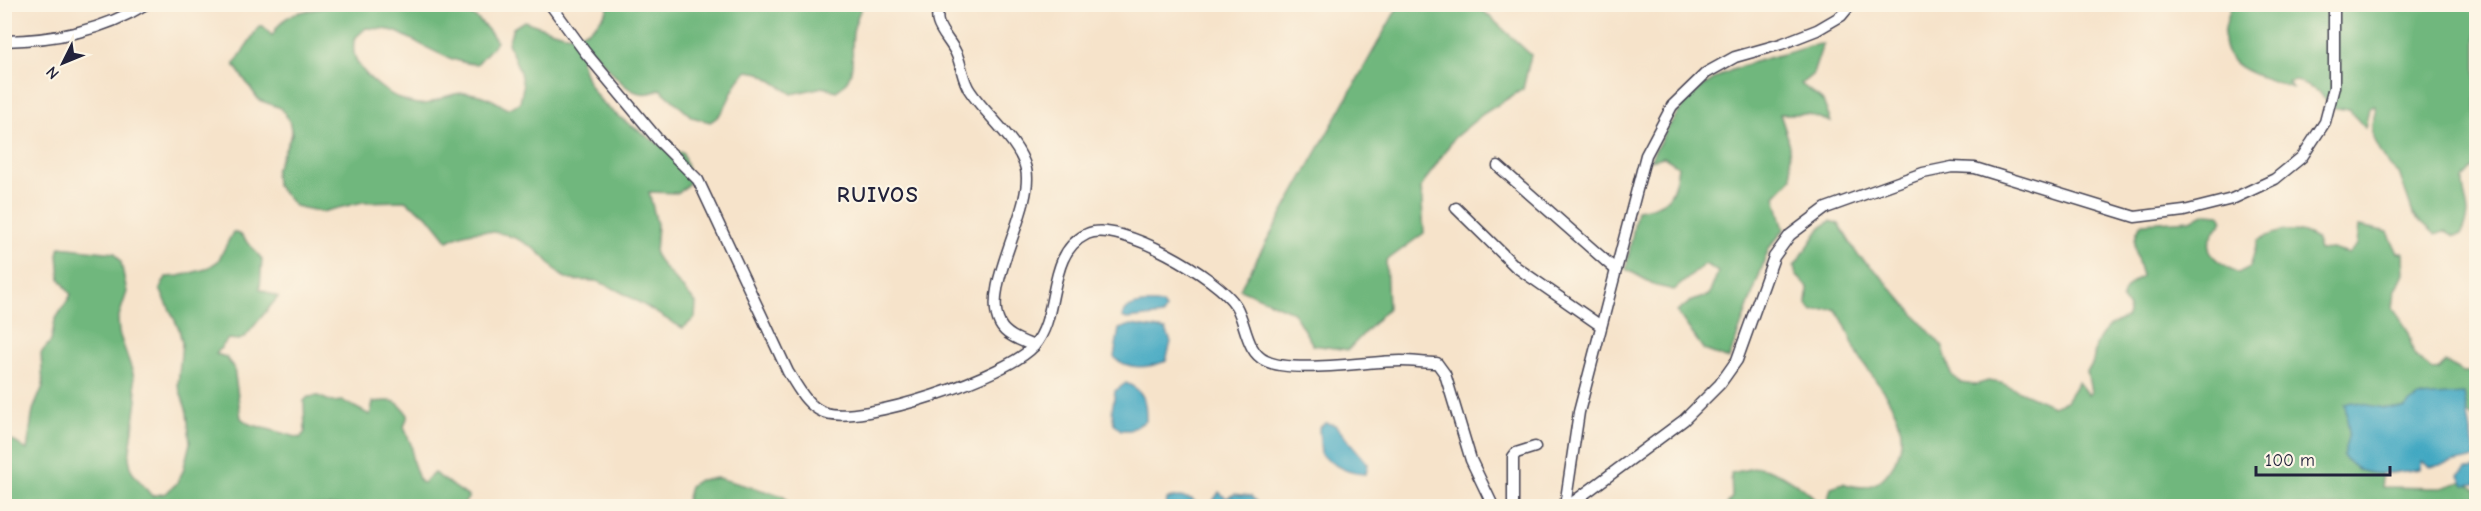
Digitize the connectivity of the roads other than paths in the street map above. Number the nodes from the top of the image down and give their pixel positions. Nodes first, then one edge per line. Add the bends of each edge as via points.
1 (146, 4) edge
2 (550, 4) edge
3 (942, 4) edge
4 (1851, 4) edge
5 (2334, 4) edge
6 (4, 41) edge
7 (1498, 166) dead end
8 (1456, 208) dead end
9 (1616, 270) junction
10 (1601, 326) junction
11 (1034, 346) junction
12 (1535, 447) dead end
13 (1493, 507) edge
14 (1513, 507) edge
15 (1566, 507) edge

1 - 6 street via 107,26 43,40
2 - 11 street via 585,52 698,180 788,372 806,401 824,413 860,415 931,398 1020,357
3 - 11 street via 938,20 942,36 956,52 965,82 1018,151 1026,169 1025,190 997,291 996,311 1000,325 1012,336
4 - 9 street via 1817,30 1735,57 1706,73 1672,106 1646,155
5 - 15 street via 2334,87 2325,122 2302,157 2275,179 2232,198 2184,211 2135,217 1975,168 1952,166 1826,208 1790,235 1774,257 1737,360 1720,384 1684,420
7 - 9 street
8 - 10 street via 1516,267
9 - 10 street
10 - 15 street via 1579,412
11 - 13 street via 1048,319 1060,267 1072,246 1087,234 1107,231 1138,239 1222,291 1236,306 1254,350 1265,361 1284,366 1437,363 1445,374 1471,460
12 - 14 street via 1513,457

